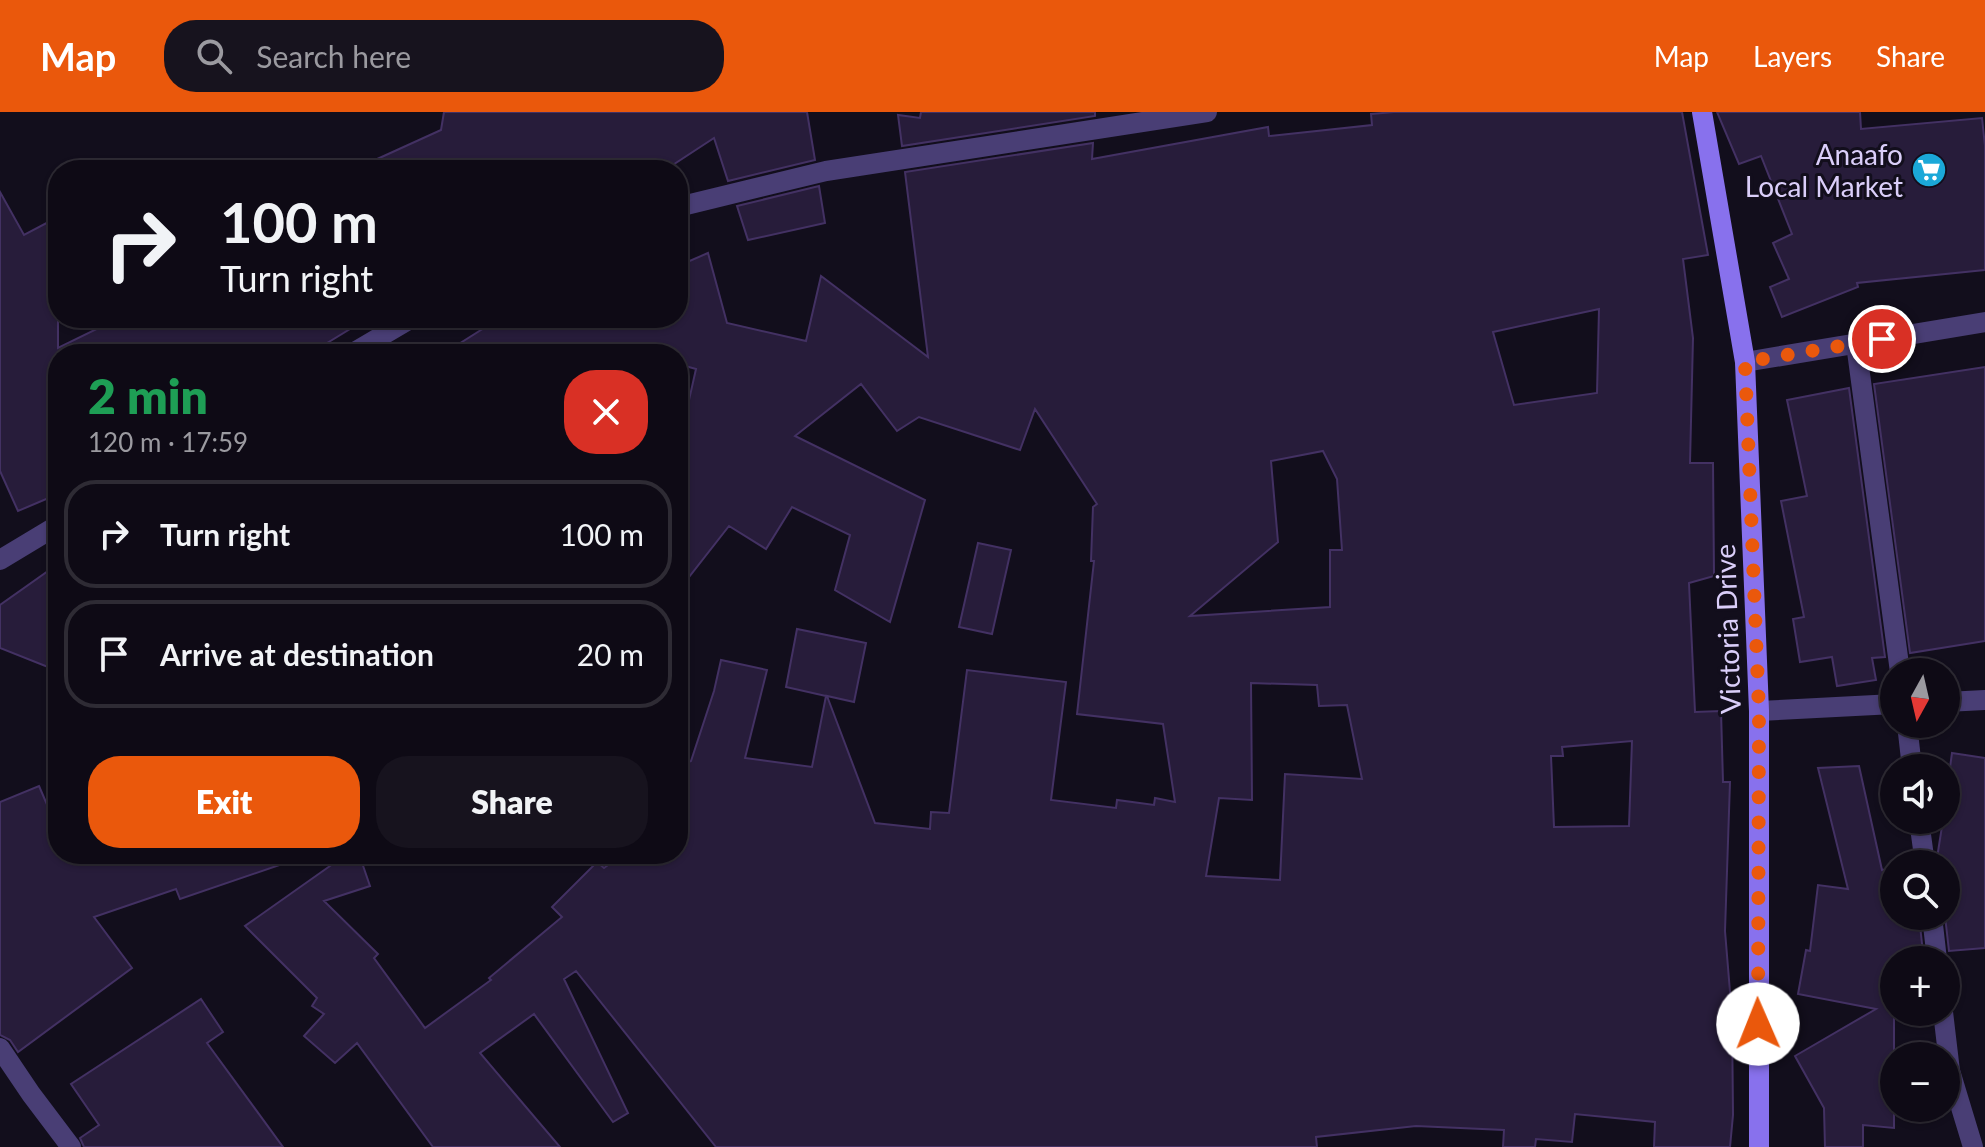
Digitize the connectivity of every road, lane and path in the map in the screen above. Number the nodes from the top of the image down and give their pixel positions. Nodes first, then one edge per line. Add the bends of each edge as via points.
1 (1207, 112) edge
2 (1702, 112) edge
3 (688, 205) edge
4 (1985, 322) edge
5 (395, 328) edge
6 (368, 344) edge
7 (1856, 344) junction
8 (1745, 362) junction
9 (48, 531) edge
10 (0, 560) edge
11 (1898, 658) edge
12 (1985, 700) edge
13 (1960, 701) edge
14 (1880, 705) edge
15 (1759, 711) junction
16 (1945, 1026) edge
17 (0, 1048) edge
18 (71, 1147) edge
19 (1759, 1147) edge
20 (1973, 1147) edge

1 - 3 street via 826,171
2 - 8 street, Victoria Drive
4 - 7 street
5 - 6 street
7 - 8 street
7 - 11 street
8 - 15 street, Victoria Drive
9 - 10 street
12 - 13 street
14 - 15 street
15 - 19 street, Victoria Drive
16 - 20 street via 1950,1071
17 - 18 street

